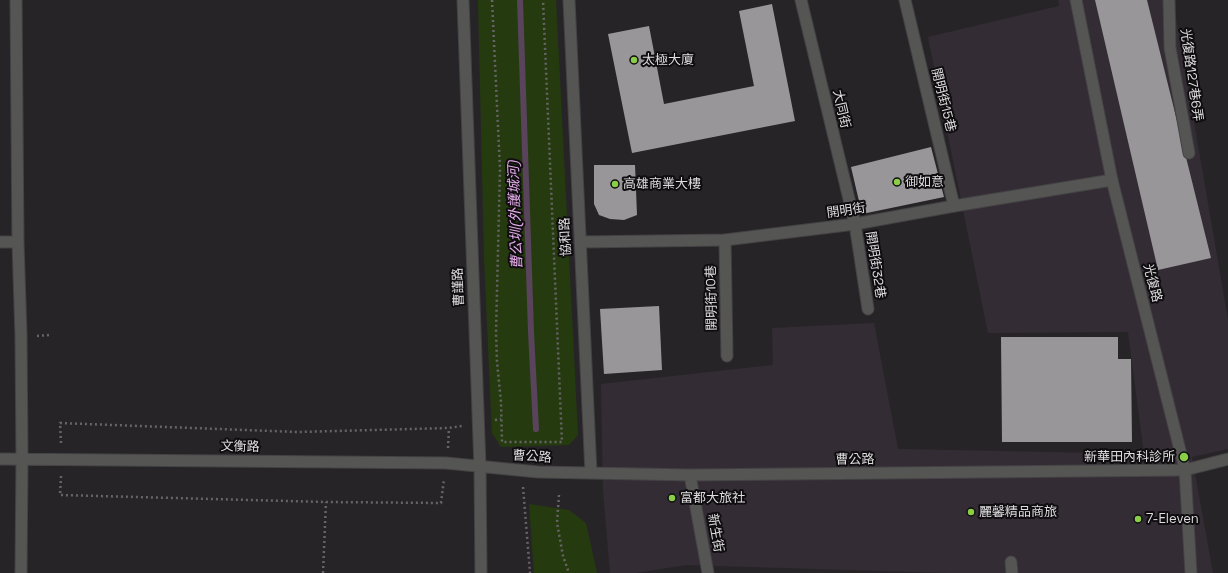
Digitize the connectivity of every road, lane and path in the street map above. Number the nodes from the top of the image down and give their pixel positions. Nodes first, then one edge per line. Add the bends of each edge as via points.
1 (16, 0) edge
2 (462, 0) edge
3 (492, 0) edge
4 (543, 0) edge
5 (569, 0) edge
6 (801, 0) edge
7 (905, 0) edge
8 (1076, 0) edge
9 (1169, 0) edge
10 (1189, 153) dead end
11 (1112, 180) junction
12 (954, 206) junction
13 (855, 224) junction
14 (726, 240) junction
15 (0, 242) edge
16 (18, 242) junction
17 (580, 242) junction
18 (868, 309) dead end
19 (727, 356) dead end
20 (60, 423) dead end
21 (449, 428) dead end
22 (0, 459) edge
23 (22, 459) junction
24 (1228, 459) edge
25 (480, 467) junction
26 (522, 470) junction
27 (1185, 470) junction
28 (591, 473) junction
29 (690, 475) junction
30 (60, 495) dead end
31 (559, 496) dead end
32 (326, 502) junction
33 (441, 504) dead end
34 (1011, 562) dead end
35 (21, 573) edge
36 (322, 573) edge
37 (481, 573) edge
38 (530, 573) edge
39 (569, 573) edge
40 (708, 573) edge
41 (1012, 573) edge
42 (1191, 573) edge

1 - 16 street
2 - 25 street, 曹謹路
3 - 4 path via 500,169 496,332 502,442 562,442
5 - 17 street, 協和路
6 - 13 street, 大同街
7 - 12 street, 開明街15巷
8 - 11 street, 光復路
9 - 10 street, 光復路127巷6弄 via 1170,48
11 - 12 street, 開明街
11 - 27 street, 光復路
12 - 13 street, 開明街
13 - 14 street, 開明街
13 - 18 street, 開明街32巷
14 - 17 street, 開明街
14 - 19 street, 開明街10巷
15 - 16 street
16 - 23 street
17 - 28 street, 協和路
20 - 21 path via 298,432
22 - 23 street, 文衡路
23 - 25 street, 文衡路 via 446,463
23 - 35 street
24 - 27 street, 曹公路
25 - 26 street, 曹公路
25 - 37 street, 曹謹路
26 - 28 street, 曹公路
26 - 38 path
27 - 29 street, 曹公路
27 - 42 street, 光復路
28 - 29 street, 曹公路
29 - 40 street, 新生街
30 - 32 path
31 - 39 path via 557,523
32 - 33 path
32 - 36 path
34 - 41 street

